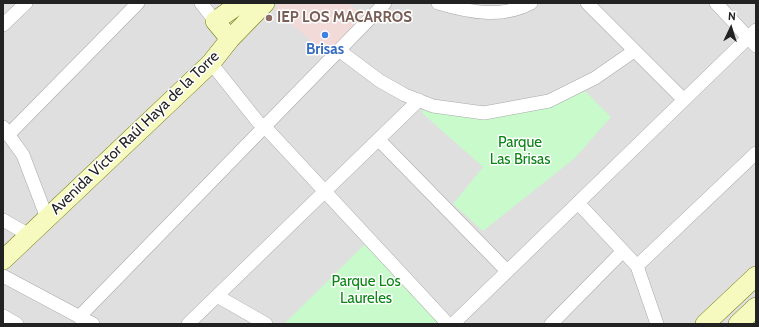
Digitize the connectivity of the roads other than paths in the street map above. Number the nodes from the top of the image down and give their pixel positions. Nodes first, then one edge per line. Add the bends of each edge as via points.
1 (26, 3) edge
2 (138, 3) edge
3 (201, 3) edge
4 (241, 3) edge
5 (265, 3) edge
6 (385, 3) edge
7 (438, 3) edge
8 (531, 3) edge
9 (587, 3) edge
10 (716, 3) edge
11 (215, 21) junction
12 (4, 22) edge
13 (753, 38) edge
14 (230, 39) junction
15 (340, 51) junction
16 (634, 51) junction
17 (211, 63) junction
18 (419, 100) junction
19 (684, 100) junction
20 (265, 127) junction
21 (6, 131) edge
22 (379, 140) junction
23 (756, 153) edge
24 (325, 192) junction
25 (579, 204) junction
26 (47, 218) junction
27 (3, 220) edge
28 (29, 235) junction
29 (623, 252) junction
30 (3, 260) edge
31 (637, 266) junction
32 (507, 271) junction
33 (3, 276) edge
34 (756, 276) edge
35 (217, 296) junction
36 (756, 307) edge
37 (3, 316) edge
38 (79, 317) junction
39 (708, 323) edge
40 (17, 324) edge
41 (93, 324) edge
42 (188, 324) edge
43 (266, 324) edge
44 (448, 324) edge
45 (453, 324) edge
46 (551, 324) edge
47 (656, 324) edge
48 (738, 324) edge

1 - 12 street
2 - 21 street
3 - 11 street
4 - 11 street
5 - 14 street, Avenida Víctor Raúl Haya de la Torre
6 - 15 street
7 - 8 street via 481,13 504,12
9 - 16 street
10 - 13 street
11 - 14 street
13 - 19 street
14 - 17 street, Avenida Víctor Raúl Haya de la Torre
15 - 18 street via 380,81
15 - 20 street
16 - 18 street via 595,78 548,101 484,113 434,106
16 - 19 street
17 - 20 street via 258,122
17 - 26 street, Avenida Víctor Raúl Haya de la Torre
18 - 22 street
19 - 25 street
20 - 24 street
20 - 38 street
21 - 26 street via 23,155
22 - 24 street
22 - 32 street
23 - 31 street
24 - 35 street
24 - 44 street
25 - 29 street
25 - 32 street
26 - 28 street, Avenida Víctor Raúl Haya de la Torre
27 - 28 street
28 - 30 street, Avenida Víctor Raúl Haya de la Torre
29 - 31 street
29 - 46 street
31 - 47 street
32 - 45 street
33 - 38 street
34 - 39 street
35 - 42 street
35 - 43 street
36 - 48 street
37 - 40 street
38 - 41 street

